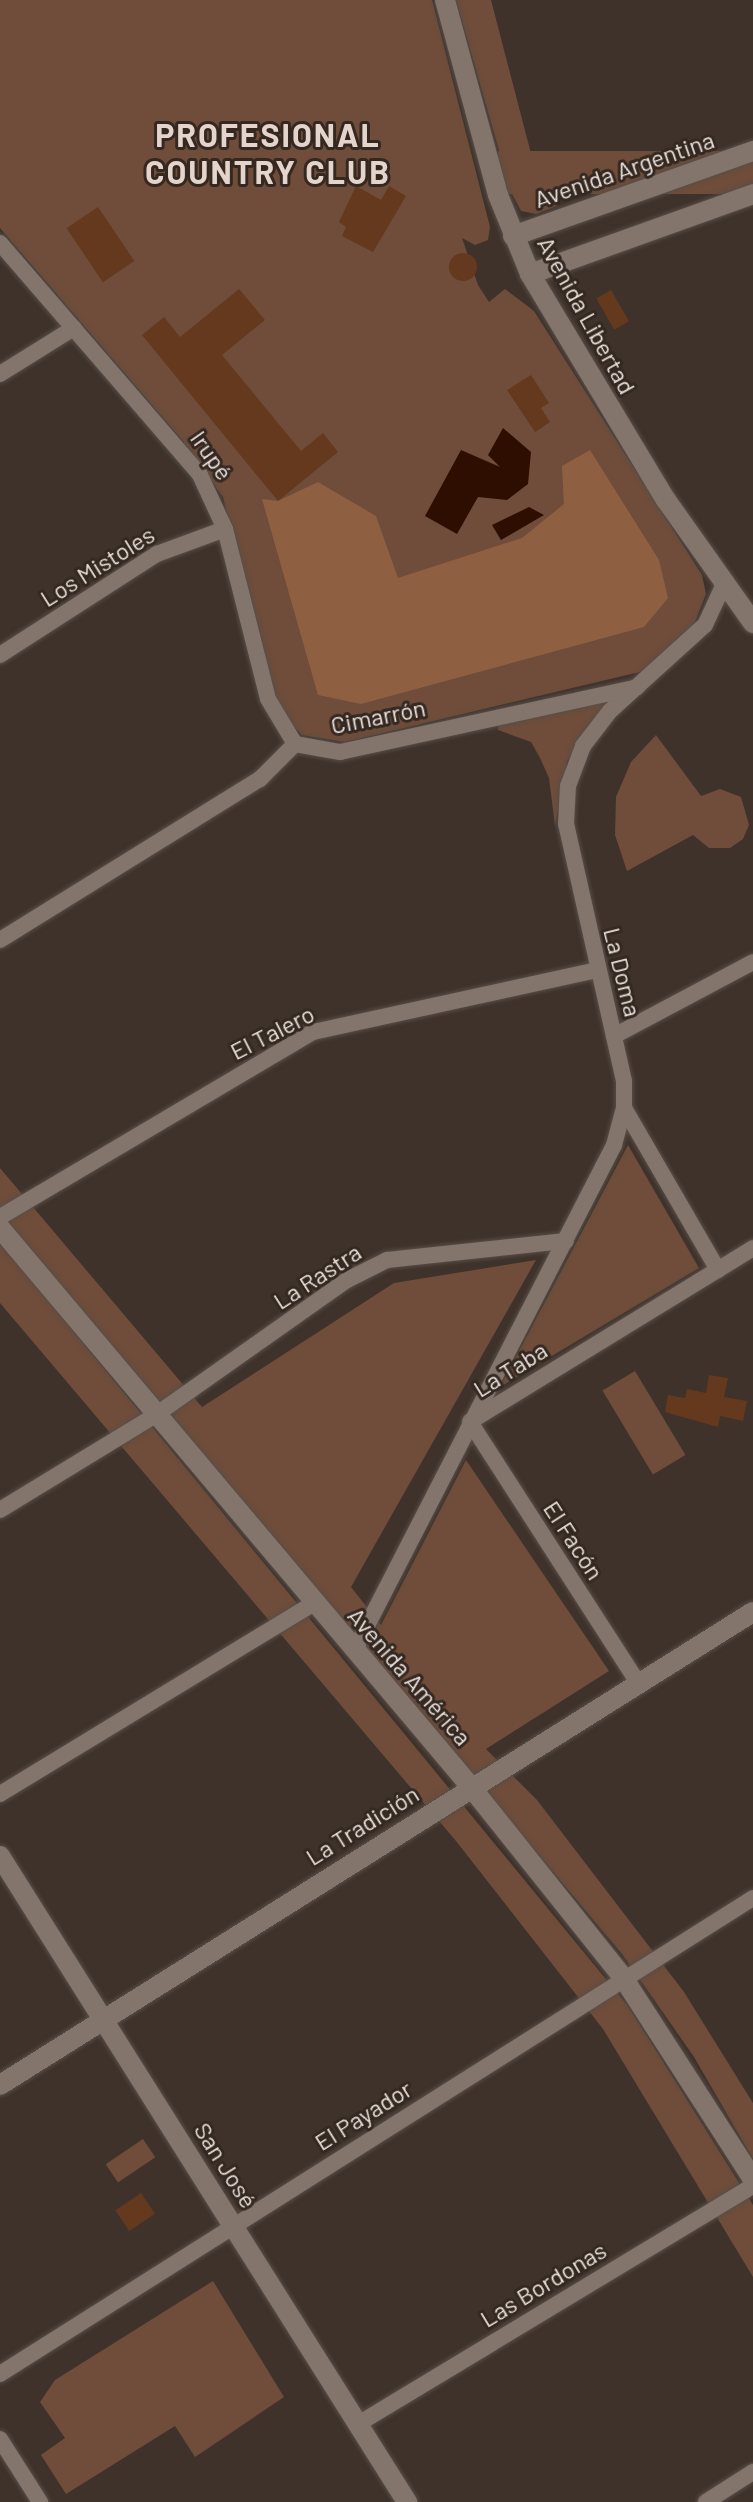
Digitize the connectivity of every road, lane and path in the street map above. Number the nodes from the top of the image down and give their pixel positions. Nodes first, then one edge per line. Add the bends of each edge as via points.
1 (445, 0) edge
2 (753, 151) edge
3 (753, 194) edge
4 (513, 236) junction
5 (0, 243) edge
6 (530, 274) junction
7 (74, 328) junction
8 (0, 374) edge
9 (225, 529) junction
10 (724, 584) junction
11 (753, 623) edge
12 (0, 655) edge
13 (638, 687) junction
14 (295, 744) junction
15 (0, 940) edge
16 (753, 962) edge
17 (597, 970) junction
18 (614, 1036) junction
19 (624, 1108) junction
20 (0, 1217) edge
21 (0, 1228) edge
22 (566, 1241) junction
23 (753, 1248) edge
24 (718, 1270) junction
25 (157, 1414) junction
26 (470, 1422) junction
27 (0, 1510) edge
28 (314, 1603) junction
29 (753, 1612) edge
30 (354, 1651) junction
31 (638, 1683) junction
32 (471, 1787) junction
33 (0, 1794) edge
34 (0, 1856) edge
35 (753, 1898) edge
36 (624, 1979) junction
37 (103, 2021) junction
38 (0, 2085) edge
39 (753, 2179) edge
40 (753, 2186) edge
41 (233, 2225) junction
42 (0, 2374) edge
43 (358, 2424) junction
44 (0, 2439) edge
45 (753, 2472) edge
46 (40, 2502) edge
47 (407, 2502) edge
48 (706, 2502) edge

1 - 4 street, Avenida Libertad
2 - 4 street, Avenida Argentina
3 - 6 street
4 - 6 street, Avenida Libertad
5 - 7 street, Irupé
6 - 10 street, Avenida Libertad via 625,436
7 - 8 street
7 - 9 street, Irupé via 186,455 213,497
9 - 12 street, Los Mistoles via 157,554
9 - 14 street, Irupé via 268,699
10 - 11 street, Avenida Libertad
10 - 13 street via 705,625
13 - 14 street, Cimarrón via 340,752
13 - 17 street, La Doma via 610,711 583,746 568,786 566,824
14 - 15 street via 260,779
16 - 18 street
17 - 18 street, La Doma
17 - 20 street, El Talero via 313,1032
18 - 19 street, La Doma
19 - 22 street via 614,1145
19 - 24 street, La Doma
21 - 25 street, Avenida América
22 - 25 street, La Rastra via 387,1260 347,1280
22 - 26 street
23 - 24 street, La Taba
24 - 26 street, La Taba
25 - 27 street, La Rastra
25 - 28 street, Avenida América
26 - 30 street, La Taba
26 - 31 street, El Facón
28 - 30 street, Avenida América
28 - 33 street
29 - 31 street, La Tradición
30 - 32 street, Avenida América
31 - 32 street, La Tradición
32 - 36 street, Avenida América
32 - 37 street, La Tradición
34 - 37 street, San José
35 - 36 street, El Payador
36 - 39 street, Avenida América
36 - 41 street, El Payador
37 - 38 street, La Tradición
37 - 41 street, San José
40 - 43 street, Las Bordonas
41 - 42 street, El Payador
41 - 43 street, San José
43 - 47 street, San José
44 - 46 street
45 - 48 street

